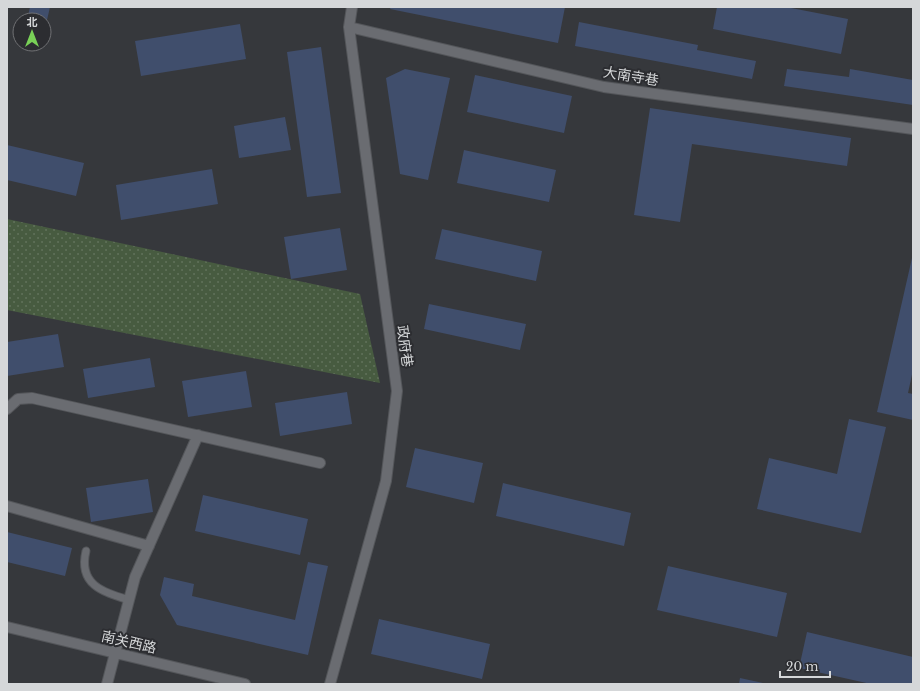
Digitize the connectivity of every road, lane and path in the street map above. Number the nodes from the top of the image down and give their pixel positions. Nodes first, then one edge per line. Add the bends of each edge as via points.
1 (352, 7) edge
2 (349, 27) junction
3 (913, 129) edge
4 (7, 409) edge
5 (198, 435) junction
6 (320, 463) dead end
7 (7, 506) edge
8 (149, 546) junction
9 (86, 551) dead end
10 (129, 600) junction
11 (7, 627) edge
12 (115, 654) junction
13 (108, 684) edge
14 (245, 684) edge
15 (330, 684) edge

1 - 2 street, 政府巷
2 - 3 street, 大南寺巷 via 604,87
2 - 15 street, 政府巷 via 397,391 386,481
4 - 5 street via 18,399 32,398
5 - 6 street
5 - 8 street
7 - 8 street
8 - 10 street via 135,577
9 - 10 lane via 85,568 91,583 102,591
10 - 12 street
11 - 12 street, 南关西路
12 - 13 street
12 - 14 street, 南关西路

